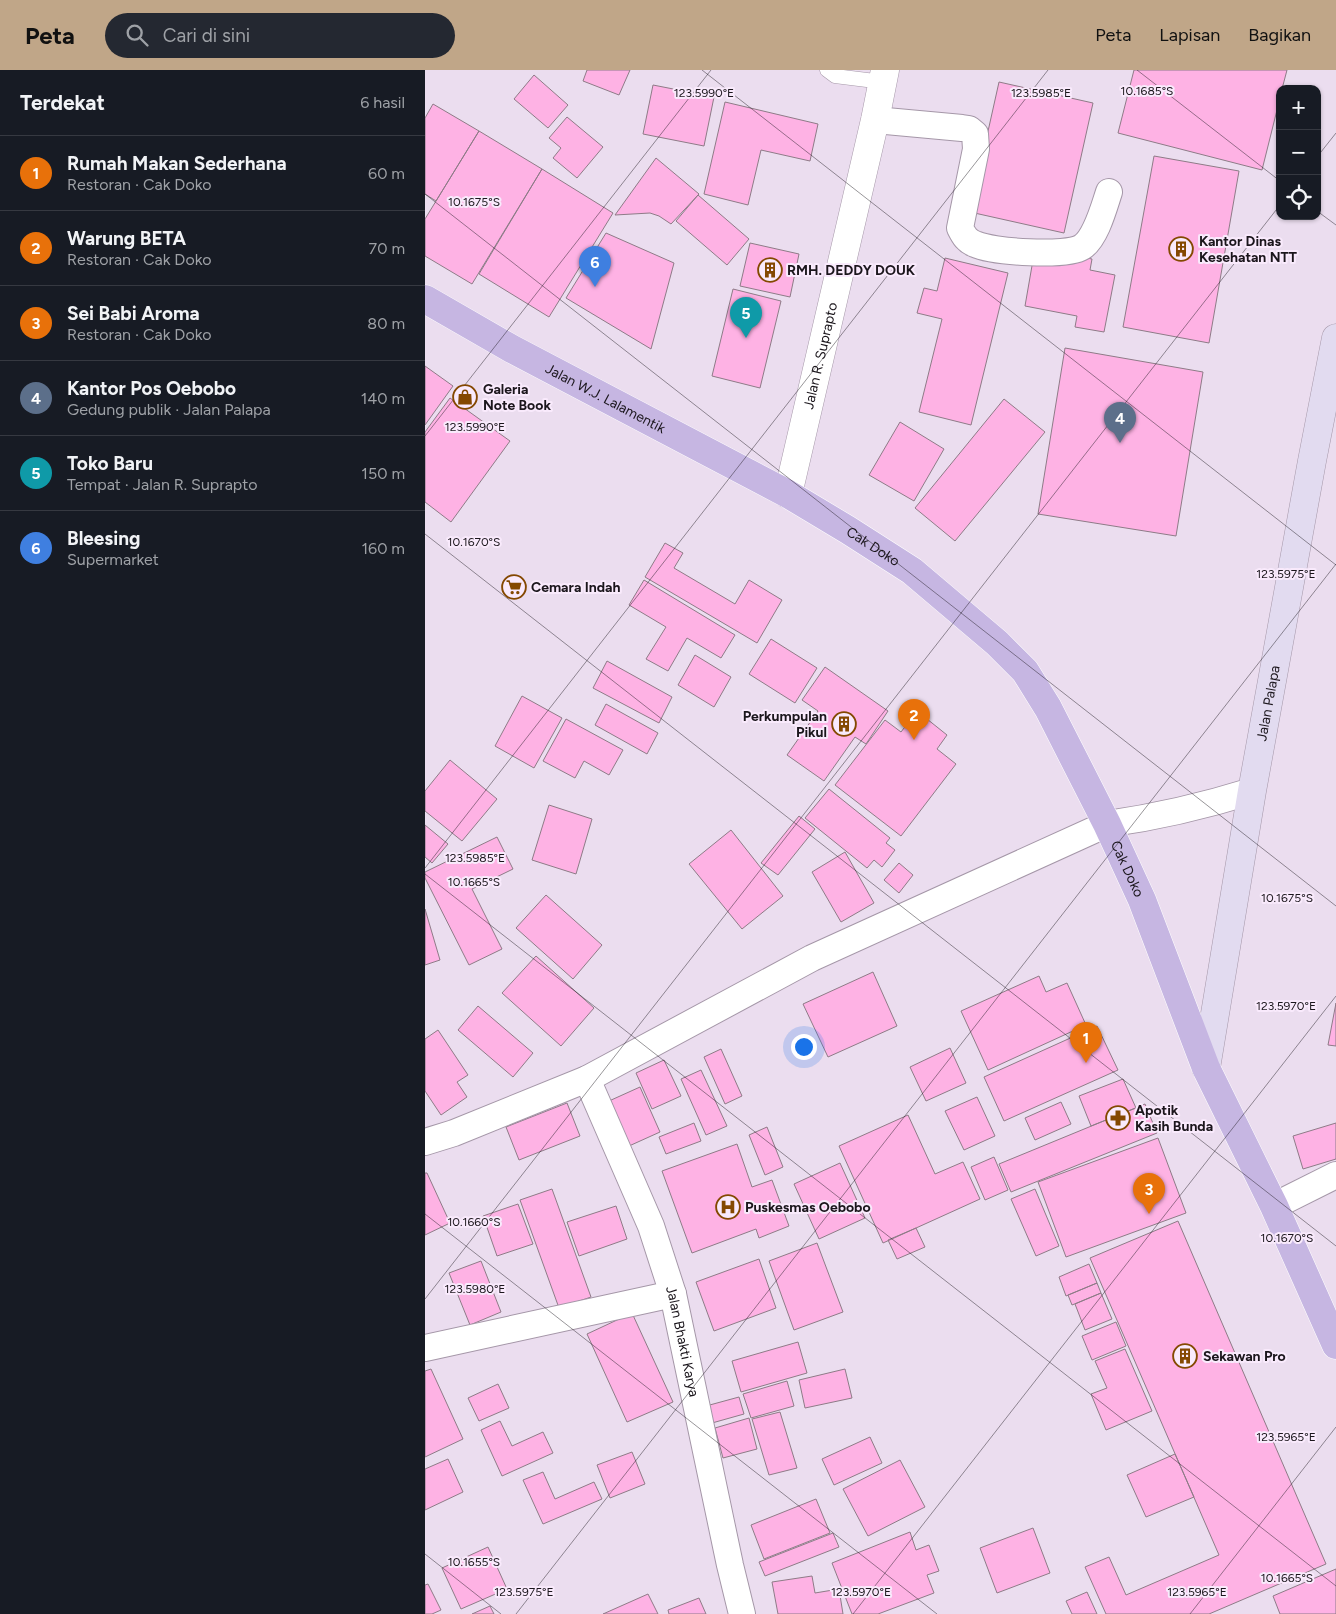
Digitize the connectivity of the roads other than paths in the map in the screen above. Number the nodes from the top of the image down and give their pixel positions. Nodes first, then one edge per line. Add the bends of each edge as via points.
1 (827, 70) edge
2 (884, 76) edge
3 (875, 120) junction
4 (1109, 192) dead end
5 (425, 299) edge
6 (1335, 351) edge
7 (788, 494) junction
8 (1252, 791) junction
9 (1107, 824) junction
10 (1206, 1068) junction
11 (587, 1079) junction
12 (425, 1142) edge
13 (1336, 1175) edge
14 (1274, 1206) junction
15 (673, 1294) junction
16 (1336, 1346) edge
17 (425, 1348) edge
18 (742, 1614) edge

1 - 2 lane via 835,76
2 - 3 street, Jalan R. Suprapto
3 - 4 street via 963,128 975,134 976,149 960,228 966,239 976,245 993,250 1060,253 1081,248 1092,235
3 - 7 street, Jalan R. Suprapto
5 - 7 main road, Jalan W.J. Lalamentik
6 - 8 main road, Jalan Palapa
7 - 9 main road, Cak Doko via 912,571 990,637 1025,672 1048,708
8 - 9 street via 1207,805
8 - 10 main road, Jalan Palapa
9 - 10 main road, Cak Doko via 1142,900
9 - 11 street via 812,958
10 - 14 main road, Cak Doko
11 - 12 street
11 - 15 street, Jalan Bhakti Karya via 651,1226
13 - 14 street
14 - 16 main road, Cak Doko
15 - 17 street
15 - 18 street, Jalan Bhakti Karya

